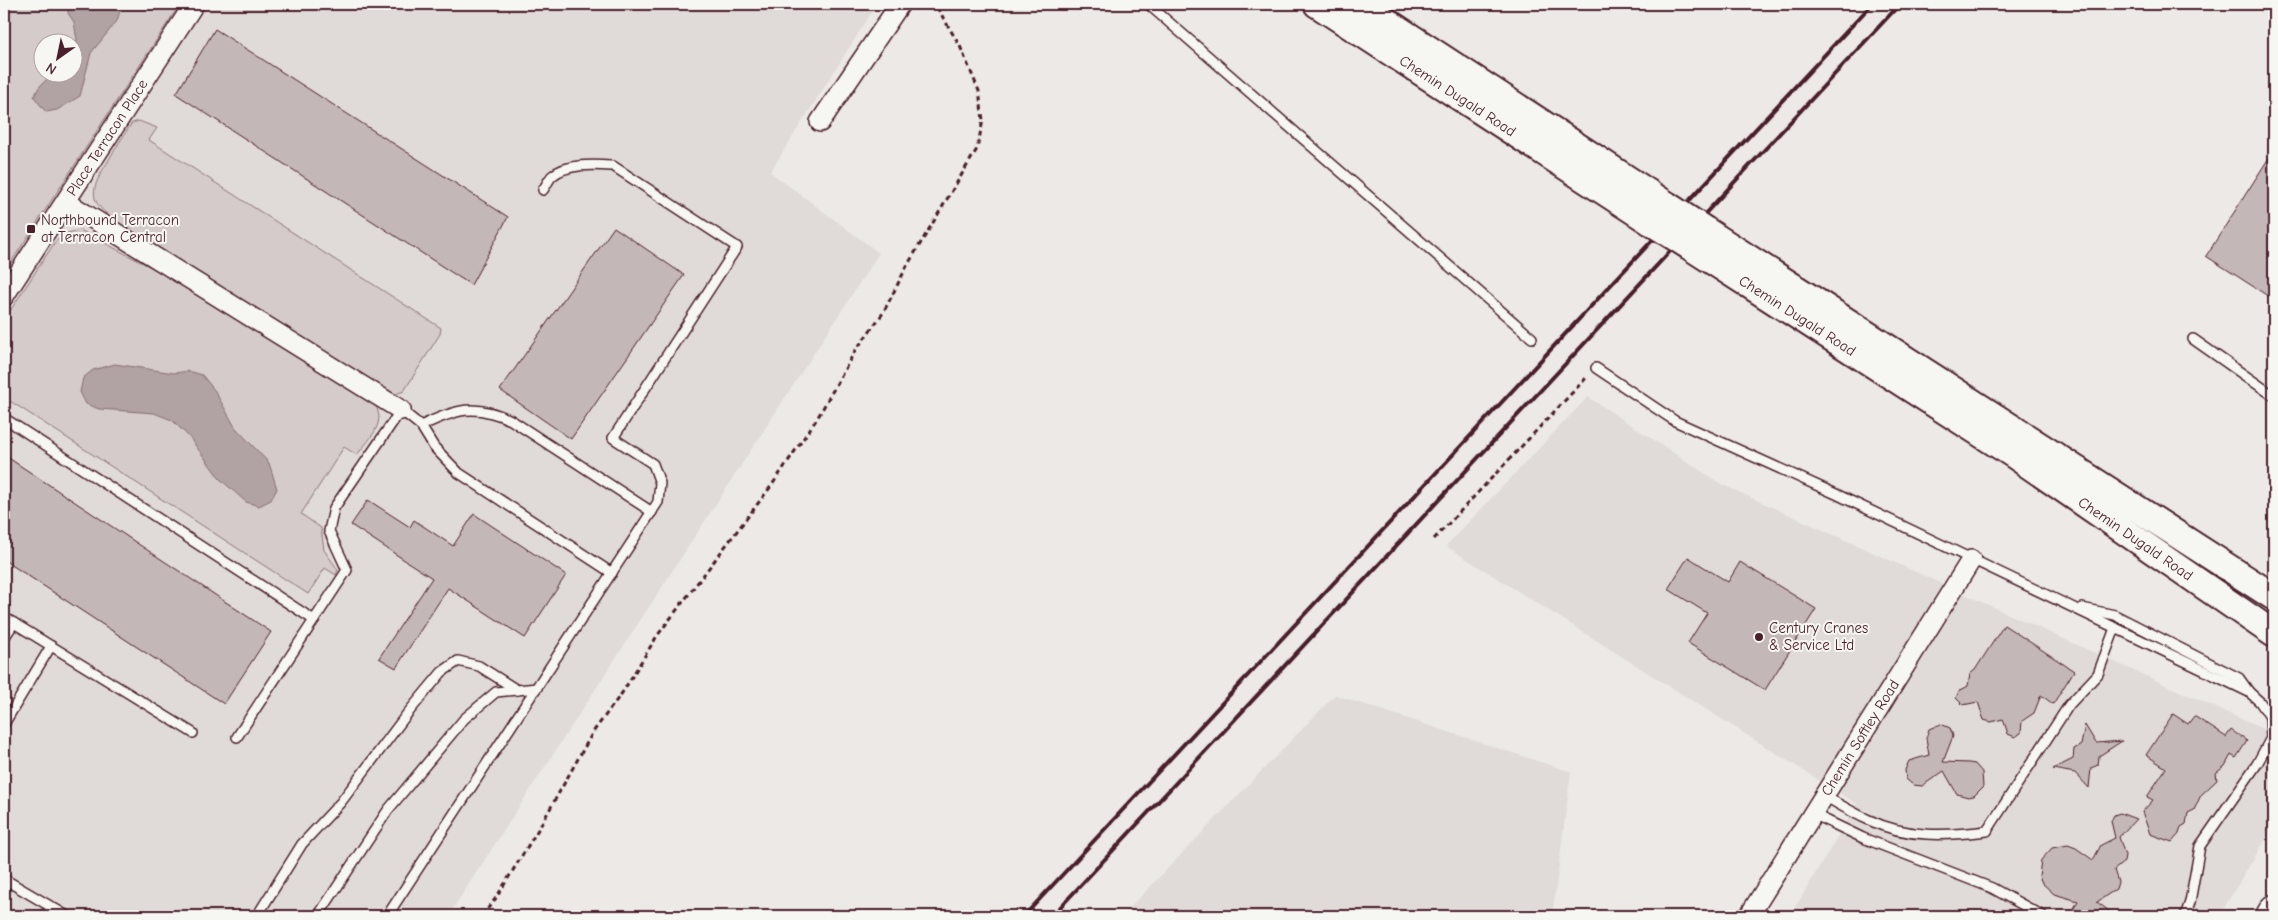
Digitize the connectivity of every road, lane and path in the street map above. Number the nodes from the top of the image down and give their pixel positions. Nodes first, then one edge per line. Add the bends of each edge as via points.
1 (194, 4) edge
2 (900, 4) edge
3 (935, 4) edge
4 (1148, 4) edge
5 (1317, 4) edge
6 (1360, 4) edge
7 (820, 122) dead end
8 (544, 190) dead end
9 (66, 202) junction
10 (1659, 214) junction
11 (1697, 238) junction
12 (4, 296) edge
13 (1532, 338) dead end
14 (2193, 339) dead end
15 (1596, 368) joint
16 (2274, 396) edge
17 (400, 410) junction
18 (4, 418) edge
19 (421, 426) junction
20 (652, 512) junction
21 (1434, 539) dead end
22 (1971, 560) junction
23 (612, 572) junction
24 (2274, 597) edge
25 (2068, 605) junction
26 (4, 617) edge
27 (314, 620) junction
28 (14, 624) junction
29 (2115, 628) junction
30 (2274, 634) edge
31 (4, 638) edge
32 (51, 646) junction
33 (537, 688) junction
34 (517, 690) junction
35 (2249, 692) junction
36 (4, 724) edge
37 (193, 732) dead end
38 (237, 737) dead end
39 (1824, 796) junction
40 (1813, 814) junction
41 (4, 879) edge
42 (2274, 909) edge
43 (55, 910) junction
44 (41, 916) edge
45 (67, 916) edge
46 (257, 916) edge
47 (318, 916) edge
48 (387, 916) edge
49 (482, 916) edge
50 (1749, 916) edge
51 (2043, 916) edge
52 (2185, 916) edge
53 (2270, 916) edge

1 - 9 street, Place Terracon Place
2 - 7 street
3 - 49 path via 960,46 979,91 983,120 977,149 907,266 883,313 855,351 818,417 772,485 657,636 593,732 542,823
4 - 13 lane
5 - 10 main road, Chemin Dugald Road
6 - 10 main road, Chemin Dugald Road
8 - 20 lane via 553,176 566,170 591,165 613,166 737,247 613,438 653,464 660,483 658,502
9 - 12 street, Place Terracon Place
9 - 17 street
10 - 11 main road, Chemin Dugald Road, bridge
11 - 24 main road, Chemin Dugald Road
11 - 30 main road, Chemin Dugald Road
14 - 16 lane
15 - 21 path
15 - 22 lane via 1675,421
17 - 19 lane
17 - 27 lane via 334,508 328,531 347,570
18 - 27 lane
19 - 20 lane via 469,408 492,411 511,420
19 - 23 lane via 434,447 459,473
20 - 23 lane
22 - 25 lane
22 - 39 street, Chemin Softley Road
23 - 33 lane
25 - 29 lane
25 - 35 lane via 2115,615 2240,678
26 - 28 lane
27 - 38 lane
28 - 31 lane
28 - 32 lane
29 - 35 lane
29 - 39 lane via 2098,674 2069,705 1987,831 1935,835 1901,831 1869,821
32 - 36 lane
32 - 37 lane
33 - 34 lane
33 - 48 lane
34 - 46 lane via 479,666 458,661 442,672 341,802 302,844
34 - 47 lane via 496,692 464,719 388,810
35 - 52 lane via 2270,717 2271,738 2200,846
39 - 40 street, Chemin Softley Road
40 - 50 street, Chemin Softley Road
40 - 51 lane via 1863,838 1992,888
41 - 43 lane
42 - 53 main road
43 - 44 lane
43 - 45 lane

